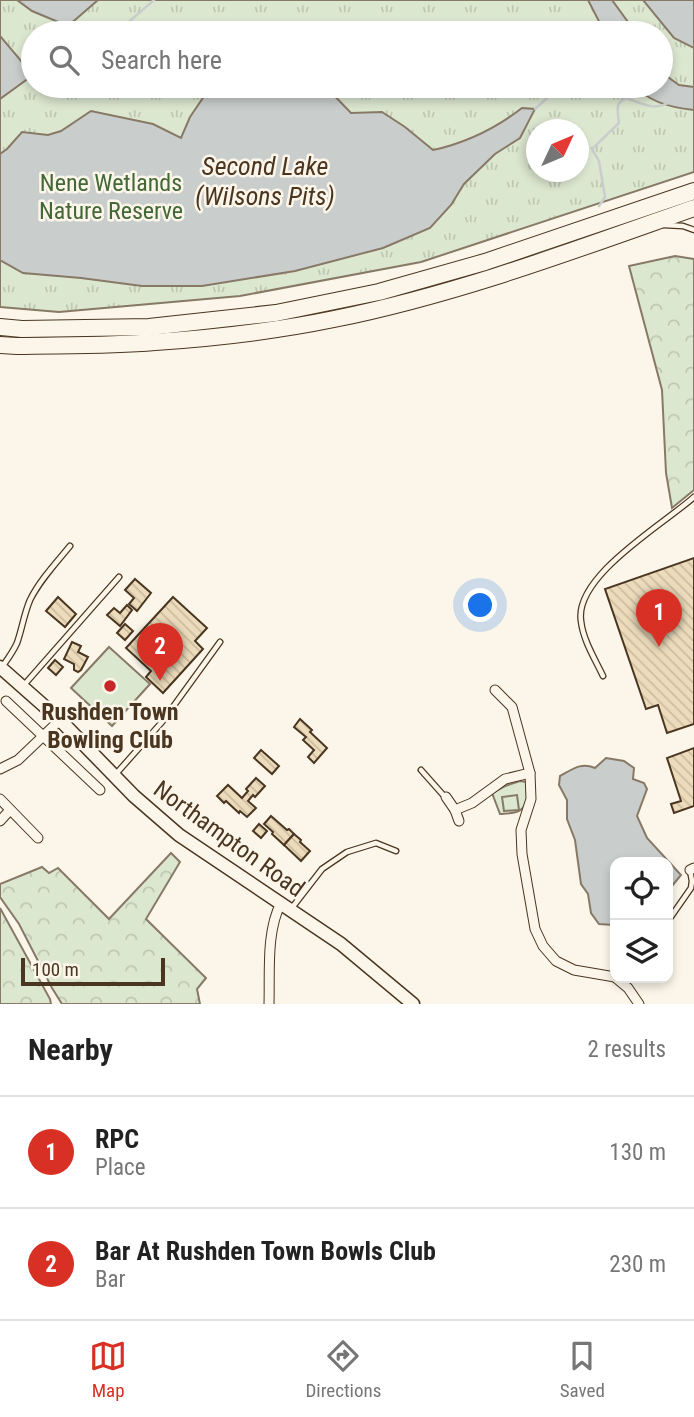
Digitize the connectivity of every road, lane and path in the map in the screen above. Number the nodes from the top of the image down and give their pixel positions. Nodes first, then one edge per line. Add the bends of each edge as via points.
1 (694, 191) edge
2 (694, 208) edge
3 (643, 226) junction
4 (694, 230) edge
5 (0, 327) edge
6 (0, 345) edge
7 (694, 497) edge
8 (70, 546) dead end
9 (119, 578) dead end
10 (220, 642) dead end
11 (1, 667) edge
12 (603, 676) dead end
13 (23, 686) junction
14 (495, 690) dead end
15 (6, 701) dead end
16 (60, 720) junction
17 (42, 737) junction
18 (0, 769) edge
19 (421, 770) dead end
20 (530, 773) junction
21 (114, 776) junction
22 (100, 790) dead end
23 (446, 797) joint
24 (0, 799) edge
25 (10, 810) junction
26 (455, 810) junction
27 (0, 821) edge
28 (458, 821) dead end
29 (38, 838) dead end
30 (396, 851) dead end
31 (692, 869) edge
32 (285, 906) junction
33 (669, 920) edge
34 (610, 976) edge
35 (623, 983) edge
36 (269, 1004) edge
37 (413, 1004) edge
38 (639, 1004) edge

1 - 5 highway via 485,262 379,292 276,313 149,327
2 - 3 highway
3 - 4 lane
3 - 6 highway via 460,288 332,320 154,342
7 - 12 lane via 617,558 584,598 580,618
8 - 11 lane via 32,597 18,641
9 - 13 lane
10 - 21 lane via 162,722
11 - 13 main road, Northampton Road
13 - 16 main road, Northampton Road
14 - 20 street via 512,707
15 - 17 street
16 - 17 street
16 - 21 main road, Northampton Road
17 - 18 street via 18,760
17 - 22 street
19 - 23 lane
20 - 26 street via 505,779
20 - 34 street via 531,799 522,830 522,854 535,929 556,961 575,970
21 - 32 main road, Northampton Road via 179,835
23 - 26 street
24 - 25 street
25 - 27 street
25 - 29 street
26 - 28 street
30 - 32 lane via 376,843 347,852 321,869
31 - 33 lane via 691,888
32 - 36 street via 274,918
32 - 37 main road, Northampton Road via 341,944
35 - 38 street

